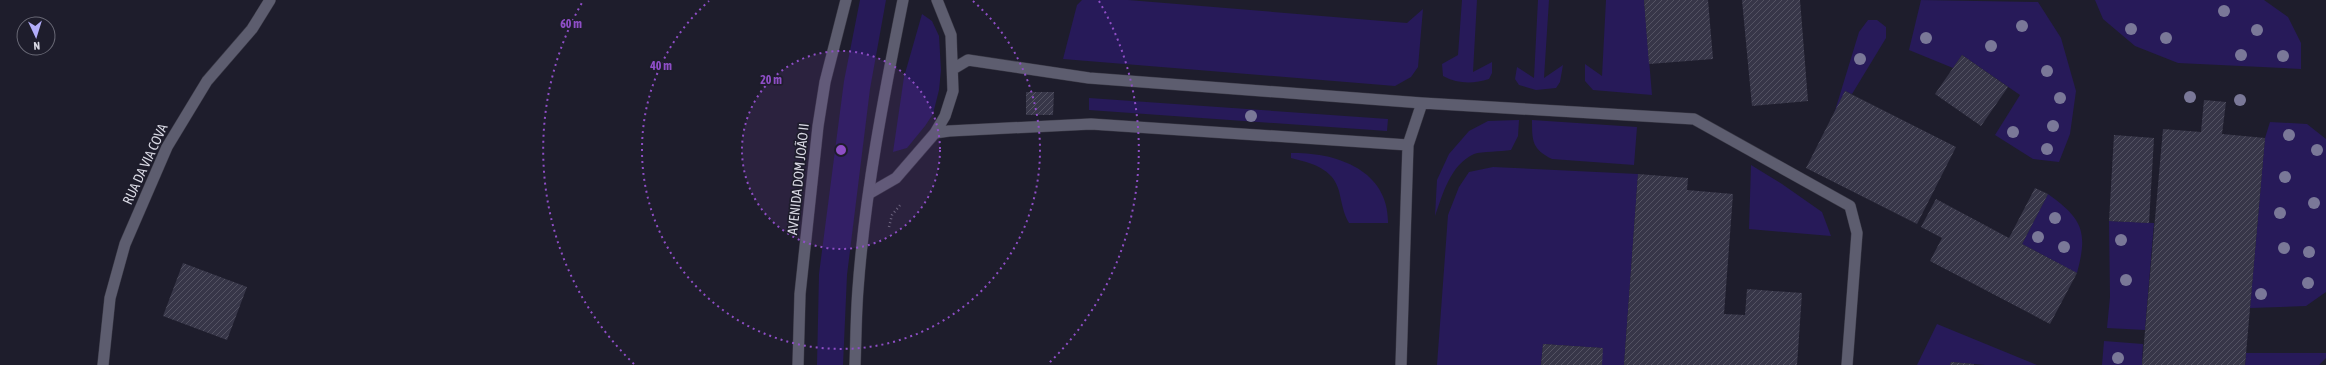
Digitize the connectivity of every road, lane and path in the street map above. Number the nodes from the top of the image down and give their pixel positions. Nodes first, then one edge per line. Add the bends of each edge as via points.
1 (270, 0) edge
2 (846, 0) edge
3 (903, 0) edge
4 (937, 0) edge
5 (953, 69) junction
6 (1422, 103) junction
7 (935, 133) junction
8 (1408, 145) junction
9 (870, 193) junction
10 (103, 365) edge
11 (798, 365) edge
12 (855, 365) edge
13 (1401, 365) edge
14 (1847, 365) edge

1 - 10 main road, RUA DA VIA COVA via 252,29 207,81 167,147 125,244 110,298
2 - 11 main road, AVENIDA DOM JOÃO II via 825,82 818,126 800,294
3 - 9 main road
4 - 5 main road via 951,35
5 - 6 main road via 968,60 1089,78
5 - 7 main road via 953,91 945,116
6 - 8 main road
6 - 14 main road via 1694,119 1850,206 1857,233
7 - 8 main road via 1091,124
7 - 9 main road via 896,178
8 - 13 main road
9 - 12 main road via 858,289

